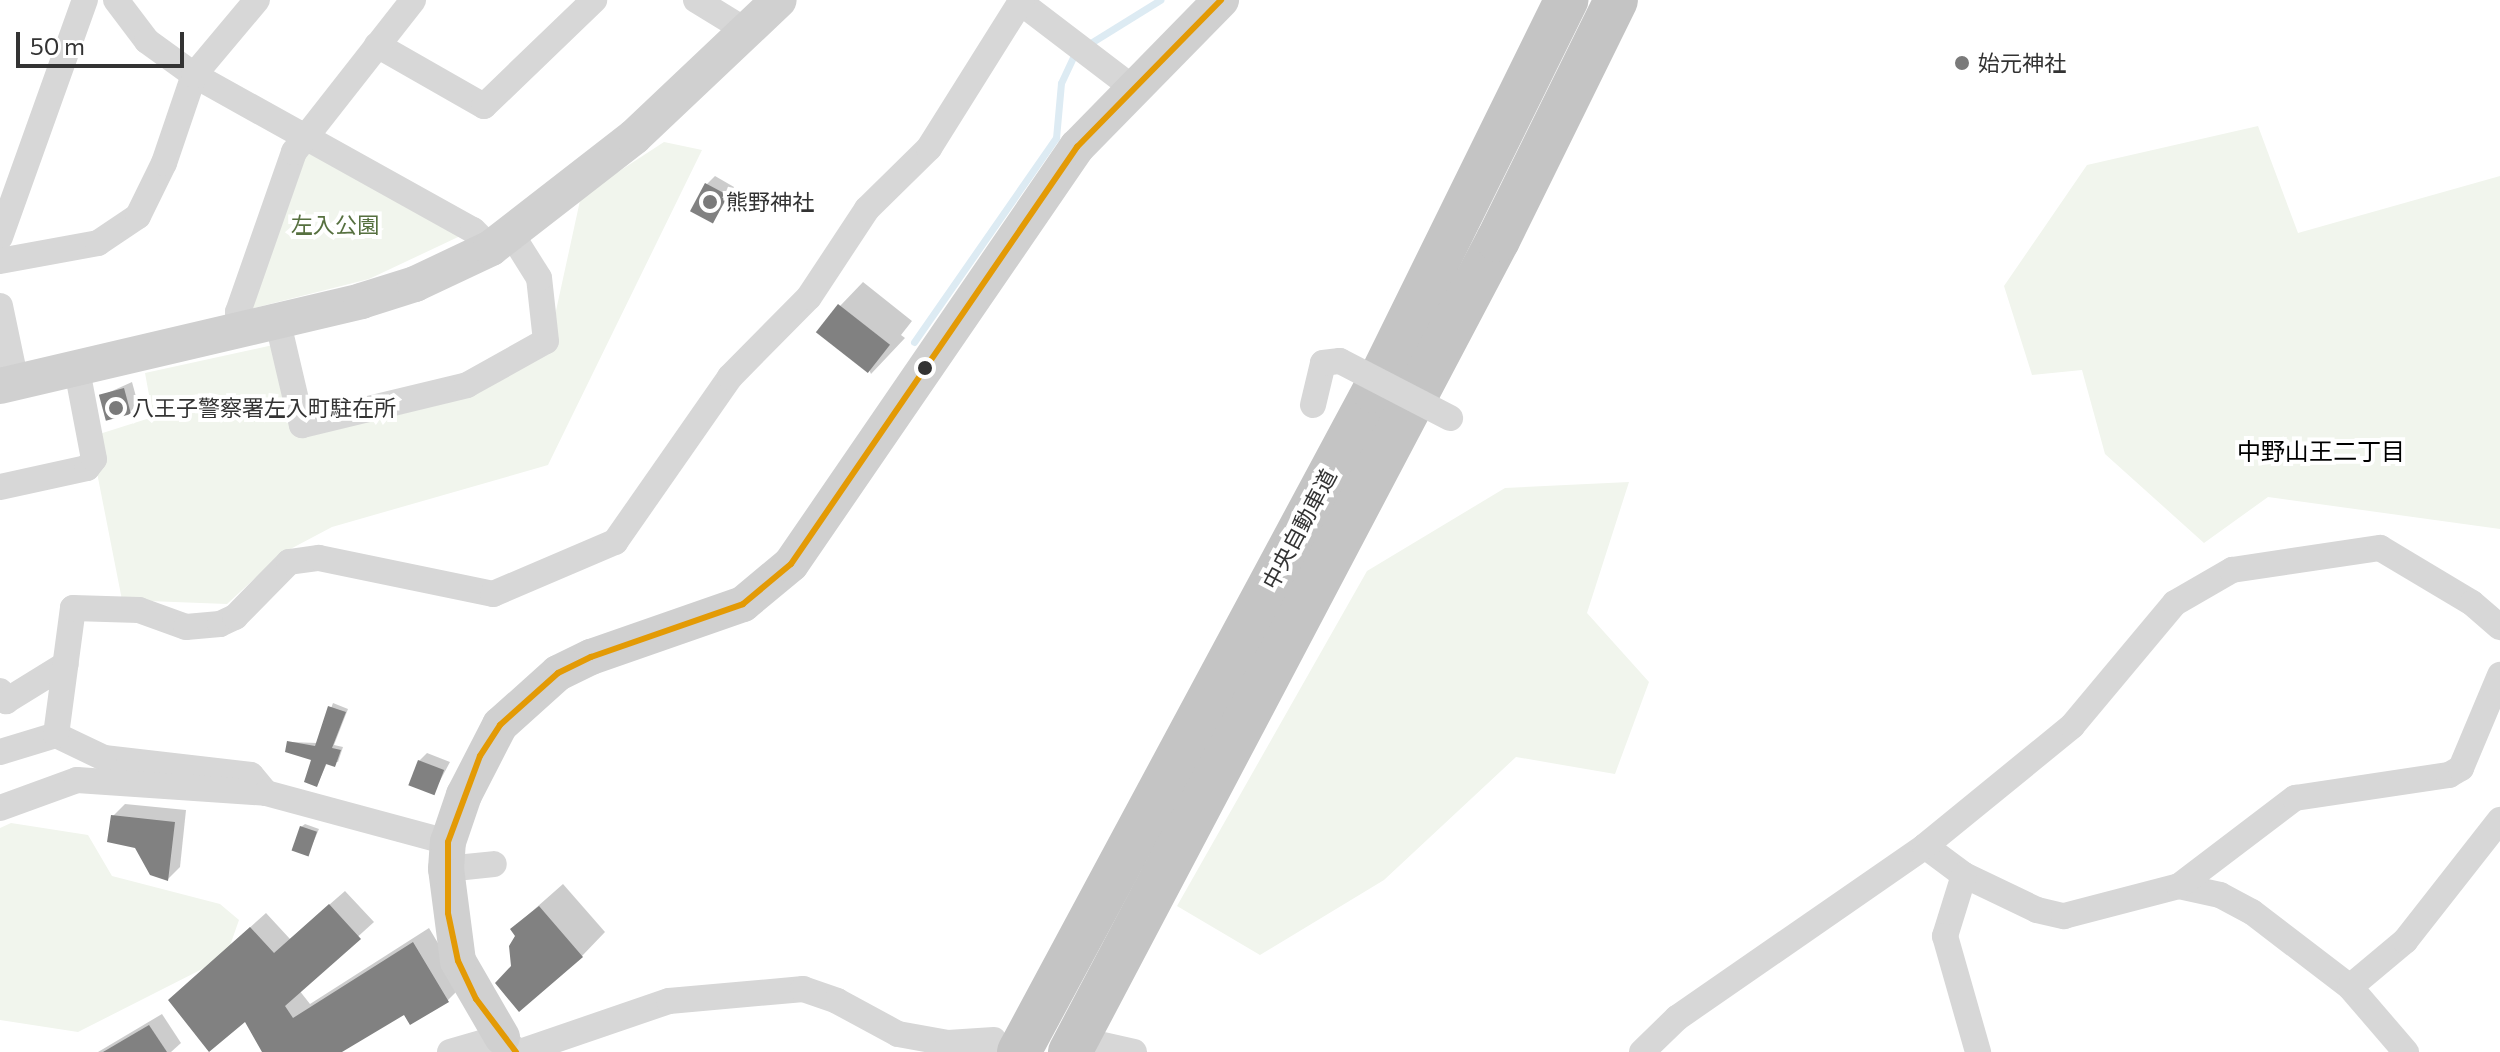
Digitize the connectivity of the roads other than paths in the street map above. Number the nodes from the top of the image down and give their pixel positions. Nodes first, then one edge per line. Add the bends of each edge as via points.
1 (85, 0) edge
2 (116, 0) edge
3 (257, 0) edge
4 (413, 0) edge
5 (594, 0) edge
6 (696, 0) edge
7 (779, 0) edge
8 (1221, 0) edge
9 (1566, 0) edge
10 (1616, 0) edge
11 (1021, 1) edge
12 (745, 30) junction
13 (377, 45) junction
14 (194, 75) junction
15 (1133, 88) junction
16 (304, 135) junction
17 (0, 237) edge
18 (502, 242) junction
19 (0, 261) edge
20 (0, 306) edge
21 (278, 323) junction
22 (239, 331) junction
23 (77, 370) junction
24 (8, 384) edge
25 (1313, 405) dead end
26 (1450, 418) dead end
27 (0, 487) edge
28 (2500, 627) edge
29 (66, 664) junction
30 (2500, 675) edge
31 (0, 691) edge
32 (56, 735) junction
33 (0, 752) edge
34 (266, 793) junction
35 (0, 808) edge
36 (2500, 820) edge
37 (1925, 846) junction
38 (447, 856) junction
39 (494, 864) dead end
40 (1964, 875) junction
41 (2179, 886) junction
42 (2350, 987) junction
43 (1006, 1046) edge
44 (513, 1047) edge
45 (1082, 1047) edge
46 (945, 1048) edge
47 (450, 1052) edge
48 (1134, 1052) edge
49 (1642, 1052) edge
50 (1978, 1052) edge
51 (2406, 1052) edge

1 - 17 street
2 - 14 street via 147,41
3 - 14 street
4 - 13 street
5 - 13 street via 484,106
6 - 12 street
7 - 12 street
8 - 15 street
9 - 43 highway, 中央自動車道 via 1374,391
10 - 45 highway, 中央自動車道
11 - 15 street
11 - 29 street via 929,148 867,209 809,297 730,377 615,542 493,594 319,558 289,562 235,617 220,624 186,627 139,610 73,608
12 - 18 street via 634,137
13 - 16 street
14 - 16 street
14 - 19 street via 164,163 138,216 98,243
15 - 38 street via 1077,147 791,564 743,604 591,657 524,700 480,756
16 - 18 street
16 - 22 street via 238,312
18 - 21 street via 415,284
18 - 21 street via 539,278 546,341 467,385 302,425
20 - 24 street
21 - 22 street
22 - 23 street
23 - 24 street
23 - 27 street via 94,459 87,468
25 - 26 street, bridge via 1323,363 1340,361
28 - 37 street via 2472,603 2380,548 2232,570 2175,603 2072,726
29 - 31 street via 6,701
29 - 32 street
30 - 41 street via 2461,768 2449,775 2295,798
32 - 33 street
32 - 34 street via 104,758 251,775
34 - 35 street via 77,780
34 - 38 street
36 - 42 street via 2405,941
37 - 40 street
37 - 49 street via 1677,1018
38 - 39 street
38 - 44 street via 458,961
40 - 41 street via 2037,910 2064,916
40 - 50 street via 1945,936
41 - 42 street via 2220,895 2252,912
42 - 51 street
43 - 46 street
44 - 46 street via 669,1001 803,989 898,1034
44 - 47 street
45 - 48 street

